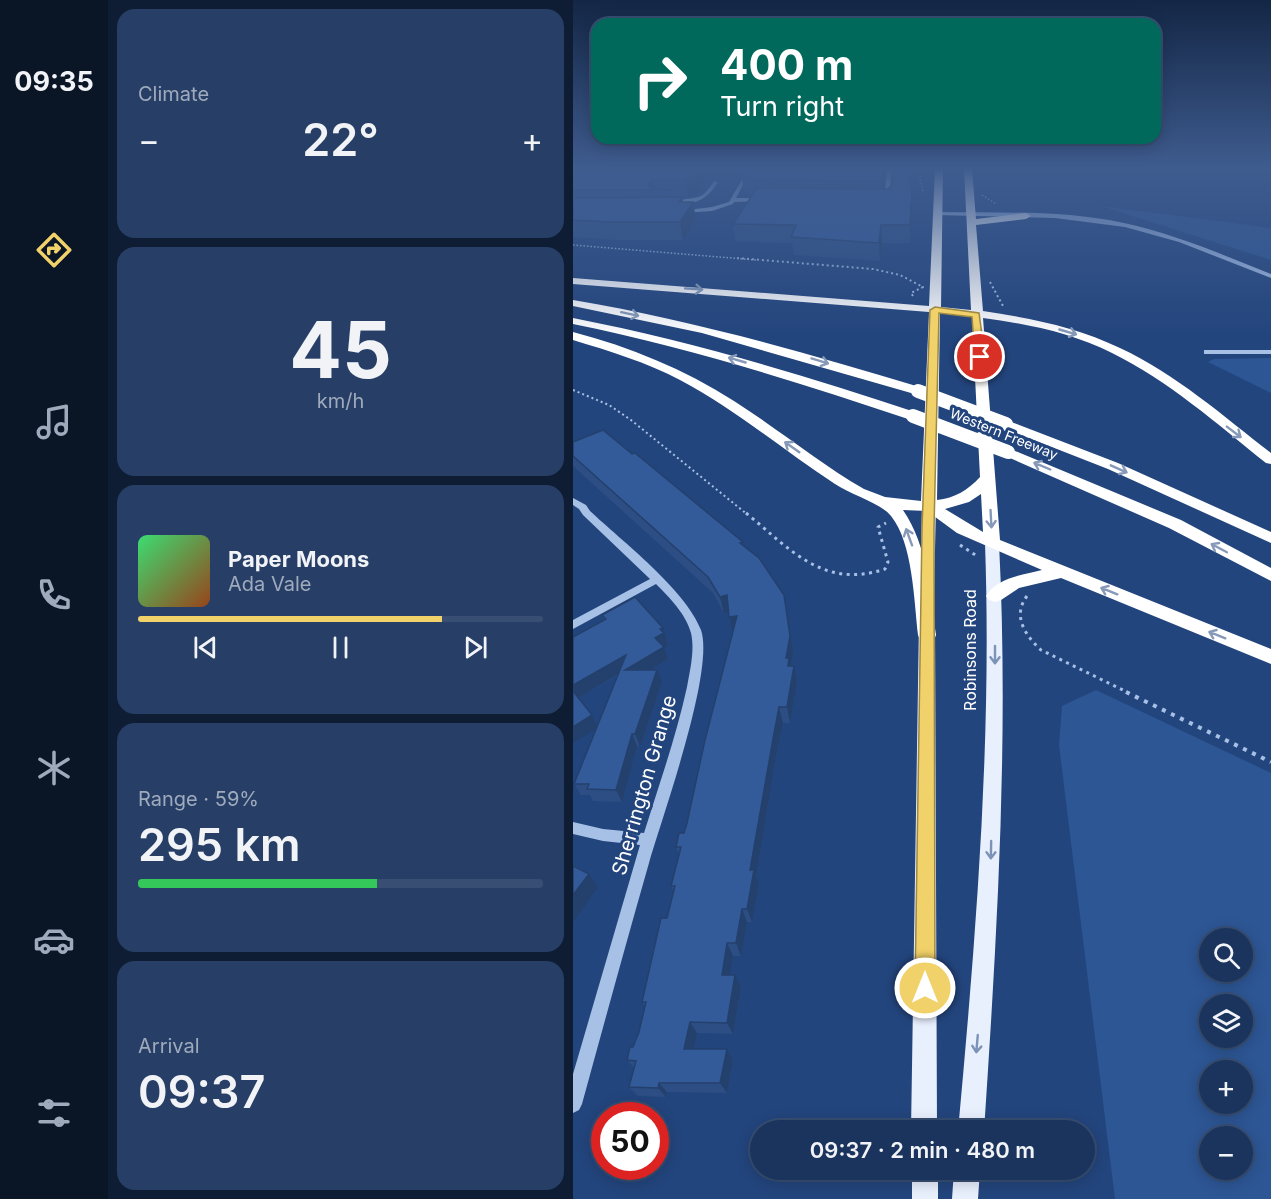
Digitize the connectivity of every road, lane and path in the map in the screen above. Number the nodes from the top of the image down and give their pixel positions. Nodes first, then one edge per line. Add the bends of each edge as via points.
1 (938, 225) edge
2 (970, 225) edge
3 (1120, 225) edge
4 (573, 245) edge
5 (1271, 276) edge
6 (990, 279) dead end
7 (573, 281) edge
8 (935, 294) junction
9 (975, 294) junction
10 (915, 298) junction
11 (838, 301) junction
12 (573, 303) edge
13 (997, 307) junction
14 (935, 310) junction
15 (976, 314) junction
16 (1011, 319) junction
17 (573, 321) edge
18 (573, 336) edge
19 (1207, 352) dead end
20 (1271, 352) edge
21 (1271, 460) edge
22 (988, 478) junction
23 (573, 501) edge
24 (881, 501) junction
25 (929, 505) junction
26 (580, 511) edge
27 (1271, 538) edge
28 (992, 543) junction
29 (1062, 572) junction
30 (1271, 575) edge
31 (656, 580) junction
32 (995, 596) junction
33 (573, 625) edge
34 (927, 635) junction
35 (1271, 657) edge
36 (573, 828) edge
37 (648, 840) junction
38 (573, 1104) edge
39 (924, 1120) edge
40 (972, 1120) edge
41 (924, 1180) edge
42 (966, 1180) edge
43 (925, 1199) edge
44 (965, 1199) edge

1 - 8 highway
2 - 9 highway, Robinsons Road
3 - 5 street
4 - 10 path via 873,268 923,286 911,293
6 - 13 path via 994,293 1004,305
7 -> 11 highway
8 - 10 highway
8 - 14 highway
9 - 13 highway
9 - 15 highway, Robinsons Road
10 - 11 highway
11 - 14 highway
12 -> 27 highway, Western Freeway, bridge via 775,348 918,391 1113,466
13 - 16 highway
14 - 15 highway
14 - 25 highway
15 - 16 highway
15 - 22 highway, Robinsons Road
16 -> 21 highway via 1075,334 1116,350 1158,376
30 -> 17 highway, Western Freeway, bridge via 1175,524 913,416 686,345
24 -> 18 highway via 840,480 684,377
19 - 20 street
22 - 25 highway via 967,497
22 -> 28 highway, Robinsons Road
23 - 26 street, Sherrington Grange via 583,507
24 - 25 highway
34 -> 24 highway via 911,544 897,511
25 - 28 highway
25 - 34 main road
26 - 31 street, Sherrington Grange
28 - 29 highway
28 - 32 main road, Robinsons Road
29 - 32 highway via 1013,582
35 -> 29 highway
31 - 33 street
31 - 37 street, Sherrington Grange via 687,612 696,631 699,652 696,675
32 -> 40 main road, Robinsons Road via 990,879
34 - 39 main road
36 - 37 street
37 - 38 street, Sherrington Grange
41 - 43 main road
42 - 44 main road

